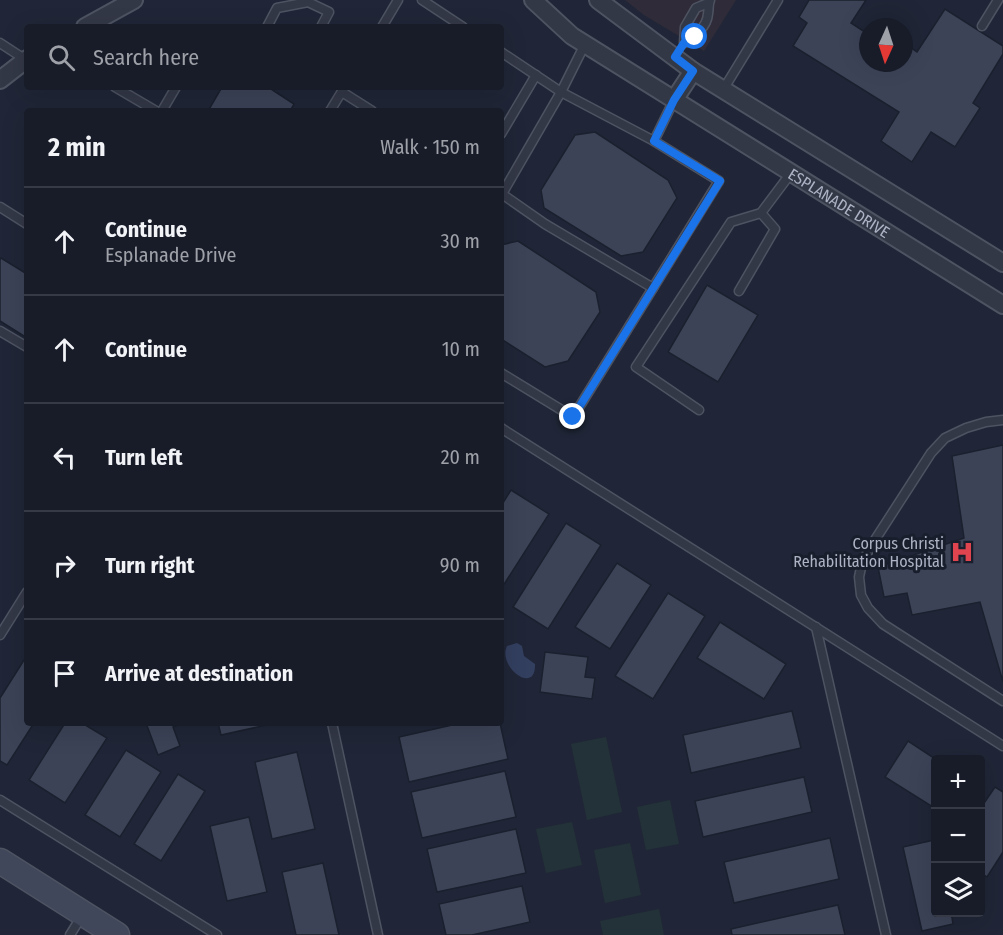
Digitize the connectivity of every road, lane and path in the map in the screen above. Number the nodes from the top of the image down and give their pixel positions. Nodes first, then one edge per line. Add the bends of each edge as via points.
1 (134, 0) edge
2 (398, 0) edge
3 (422, 0) edge
4 (533, 0) edge
5 (598, 0) edge
6 (778, 0) edge
7 (998, 0) edge
8 (308, 1) edge
9 (709, 2) edge
10 (90, 24) edge
11 (269, 24) edge
12 (323, 24) edge
13 (384, 24) edge
14 (458, 24) edge
15 (982, 26) dead end
16 (0, 43) edge
17 (684, 43) junction
18 (585, 44) junction
19 (504, 54) edge
20 (675, 57) junction
21 (24, 58) edge
22 (24, 61) edge
23 (693, 71) junction
24 (536, 75) junction
25 (0, 80) edge
26 (120, 90) edge
27 (174, 90) edge
28 (342, 90) edge
29 (344, 90) edge
30 (723, 90) junction
31 (561, 92) junction
32 (674, 100) junction
33 (151, 108) edge
34 (164, 108) edge
35 (332, 108) edge
36 (368, 108) edge
37 (504, 129) edge
38 (654, 141) junction
39 (791, 173) junction
40 (504, 189) edge
41 (504, 196) edge
42 (0, 207) edge
43 (761, 213) junction
44 (24, 222) edge
45 (1003, 263) edge
46 (653, 288) junction
47 (739, 291) dead end
48 (1003, 305) edge
49 (0, 331) edge
50 (24, 345) edge
51 (504, 375) edge
52 (699, 410) dead end
53 (1003, 420) edge
54 (504, 430) edge
55 (24, 597) edge
56 (816, 627) junction
57 (0, 635) edge
58 (1003, 701) edge
59 (333, 726) edge
60 (1003, 746) edge
61 (0, 800) edge
62 (0, 861) edge
63 (83, 914) junction
64 (70, 935) edge
65 (117, 935) edge
66 (217, 935) edge
67 (378, 935) edge
68 (885, 935) edge

1 - 10 street
2 - 13 lane
3 - 14 lane
4 - 18 street, ESPLANADE DRIVE
5 - 20 street, ESPLANADE DRIVE
6 - 30 lane
7 - 15 lane
8 - 11 lane via 277,8
8 - 12 lane via 329,12
9 - 17 lane via 708,17 695,37
9 - 17 lane via 696,8 685,27
16 - 21 lane
17 - 20 lane
18 - 31 lane
18 - 32 street, ESPLANADE DRIVE
19 - 24 lane
20 - 23 street, ESPLANADE DRIVE
22 - 25 street
23 - 30 street, ESPLANADE DRIVE
23 - 32 street
24 - 31 lane
24 - 37 lane
26 - 33 lane
27 - 34 lane
28 - 35 lane
29 - 36 lane
30 - 45 street, ESPLANADE DRIVE
31 - 38 lane
31 - 40 lane
32 - 38 lane
32 - 39 street, ESPLANADE DRIVE
38 - 46 lane via 720,181
39 - 43 lane
39 - 48 street, ESPLANADE DRIVE
41 - 46 lane
42 - 44 lane
43 - 47 lane via 775,229
43 - 52 lane via 731,222 636,367
46 - 51 lane via 573,417
49 - 50 lane
53 - 58 lane via 966,428 945,438 931,453 871,546 859,578 861,595 883,624
54 - 56 lane
55 - 57 lane
56 - 60 lane
56 - 68 lane
59 - 67 lane
61 - 66 lane
62 - 63 main road
63 - 64 lane
63 - 65 main road

